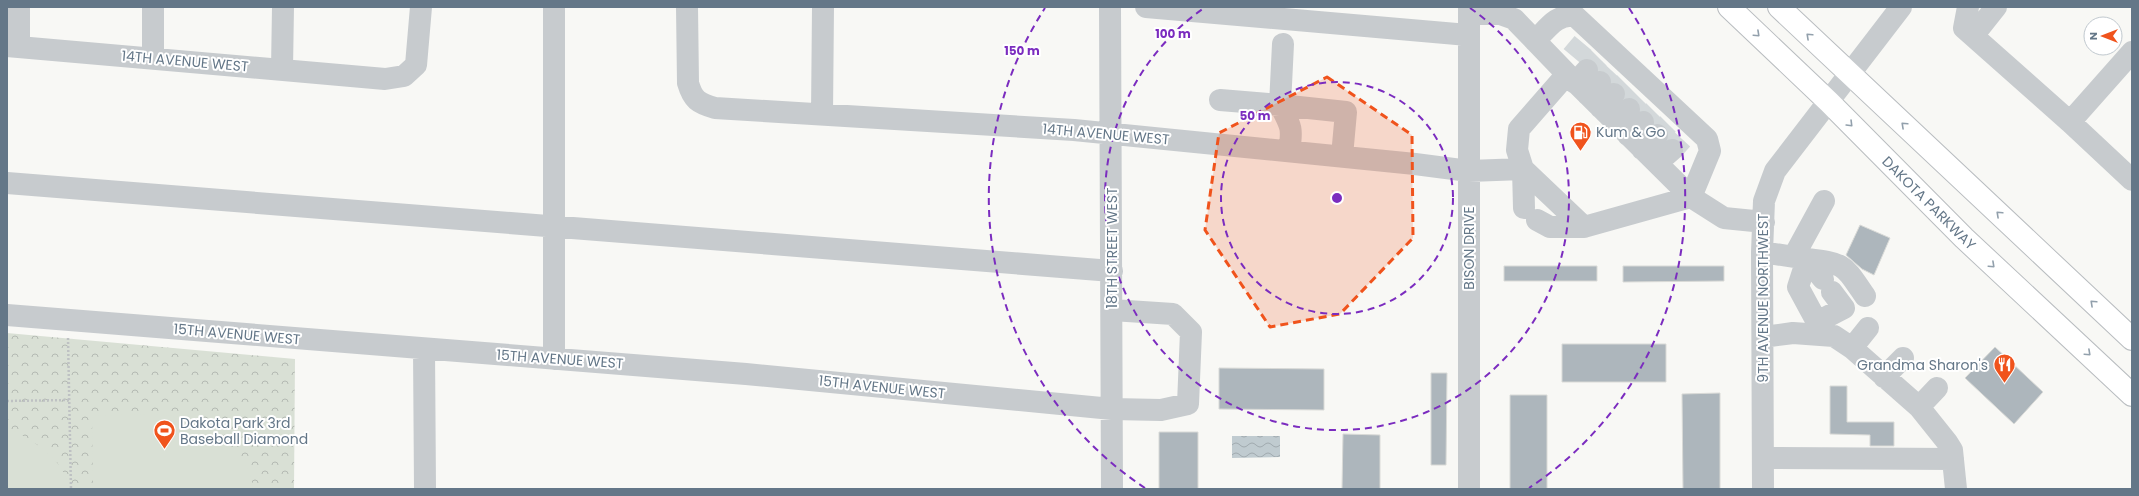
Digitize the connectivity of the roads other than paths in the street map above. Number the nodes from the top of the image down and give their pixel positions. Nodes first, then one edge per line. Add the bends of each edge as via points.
1 (19, 7) edge
2 (153, 7) edge
3 (282, 7) edge
4 (421, 7) edge
5 (554, 7) edge
6 (687, 7) edge
7 (823, 7) edge
8 (1110, 7) edge
9 (1146, 7) edge
10 (1729, 7) edge
11 (1779, 7) edge
12 (1901, 7) edge
13 (1968, 7) edge
14 (1996, 7) edge
15 (1469, 19) edge
16 (1973, 36) junction
17 (1535, 41) junction
18 (1282, 44) dead end
19 (13, 46) edge
20 (2132, 52) edge
21 (153, 58) junction
22 (282, 69) junction
23 (1850, 74) junction
24 (1625, 96) junction
25 (1220, 100) dead end
26 (1829, 102) junction
27 (1280, 106) junction
28 (822, 114) junction
29 (2070, 122) junction
30 (1112, 133) junction
31 (1289, 151) junction
32 (1342, 156) junction
33 (1523, 169) junction
34 (1470, 171) junction
35 (2132, 180) edge
36 (7, 183) edge
37 (1691, 197) junction
38 (1824, 201) dead end
39 (1764, 222) junction
40 (554, 227) junction
41 (1584, 227) junction
42 (1762, 252) junction
43 (1801, 258) junction
44 (1112, 271) junction
45 (1865, 296) dead end
46 (1112, 310) junction
47 (7, 315) edge
48 (1868, 328) dead end
49 (1821, 329) junction
50 (1763, 337) junction
51 (2132, 339) edge
52 (1852, 348) junction
53 (424, 349) junction
54 (1903, 358) dead end
55 (554, 359) junction
56 (1884, 377) junction
57 (1937, 388) dead end
58 (2132, 395) edge
59 (1919, 407) junction
60 (1112, 409) junction
61 (1763, 458) junction
62 (1953, 459) junction
63 (425, 489) edge
64 (1112, 489) edge
65 (1469, 489) edge
66 (1763, 489) edge
67 (1956, 489) edge

1 - 19 street
2 - 21 street
3 - 22 street
4 - 22 street, 14TH AVENUE WEST via 416,65 404,76 385,79
5 - 40 street
6 - 28 street, 14TH AVENUE WEST via 688,83 692,95 701,104 714,108
7 - 28 street
8 - 30 street, 18TH STREET WEST
9 - 15 street
10 -> 26 highway, DAKOTA PARKWAY
23 -> 11 highway
12 - 23 street, 9TH AVENUE NORTHWEST
13 - 16 street via 1964,28
14 - 16 street
15 - 17 street via 1500,14 1514,19
15 - 34 street, BISON DRIVE
16 - 29 street
17 - 24 street
17 - 24 street via 1559,18 1575,16
18 - 27 street
19 - 21 street, 14TH AVENUE WEST
20 - 29 street
21 - 22 street, 14TH AVENUE WEST
23 - 26 street, 9TH AVENUE NORTHWEST
51 -> 23 highway
24 - 33 street via 1518,129 1517,150
24 - 37 street
24 - 37 street via 1707,139 1710,151
25 - 27 street
26 - 39 street, 9TH AVENUE NORTHWEST via 1775,171 1764,201
26 -> 58 highway, DAKOTA PARKWAY via 1964,238
27 - 31 street via 1290,122 1293,133
27 - 32 street via 1346,112
28 - 30 street, 14TH AVENUE WEST
29 - 35 street
30 - 31 street, 14TH AVENUE WEST
30 - 44 street, 18TH STREET WEST
31 - 32 street, 14TH AVENUE WEST
32 - 34 street, 14TH AVENUE WEST
33 - 34 street, 14TH AVENUE WEST
33 - 41 street
33 - 41 street via 1530,214 1550,227
34 - 65 street, BISON DRIVE
36 - 40 street
37 - 39 street via 1724,218
37 - 41 street
38 - 43 street
39 - 42 street, 9TH AVENUE NORTHWEST
40 - 44 street
40 - 55 street
42 - 43 street
42 - 50 street, 9TH AVENUE NORTHWEST
43 - 45 street via 1833,262 1846,268
43 - 49 street via 1798,287
43 - 49 street via 1828,285 1844,308
44 - 46 street, 18TH STREET WEST
46 - 60 street, 18TH STREET WEST
46 - 60 street, 15TH AVENUE WEST via 1173,314 1191,332 1188,404 1161,410
47 - 53 street, 15TH AVENUE WEST
48 - 52 street
49 - 50 street
49 - 52 street
50 - 61 street, 9TH AVENUE NORTHWEST
52 - 56 street
53 - 55 street, 15TH AVENUE WEST
53 - 63 street
54 - 56 street
55 - 60 street, 15TH AVENUE WEST via 754,374
56 - 59 street
57 - 59 street
59 - 62 street via 1947,442 1952,450
60 - 64 street, 18TH STREET WEST
61 - 62 street
61 - 66 street, 9TH AVENUE NORTHWEST
62 - 67 street

